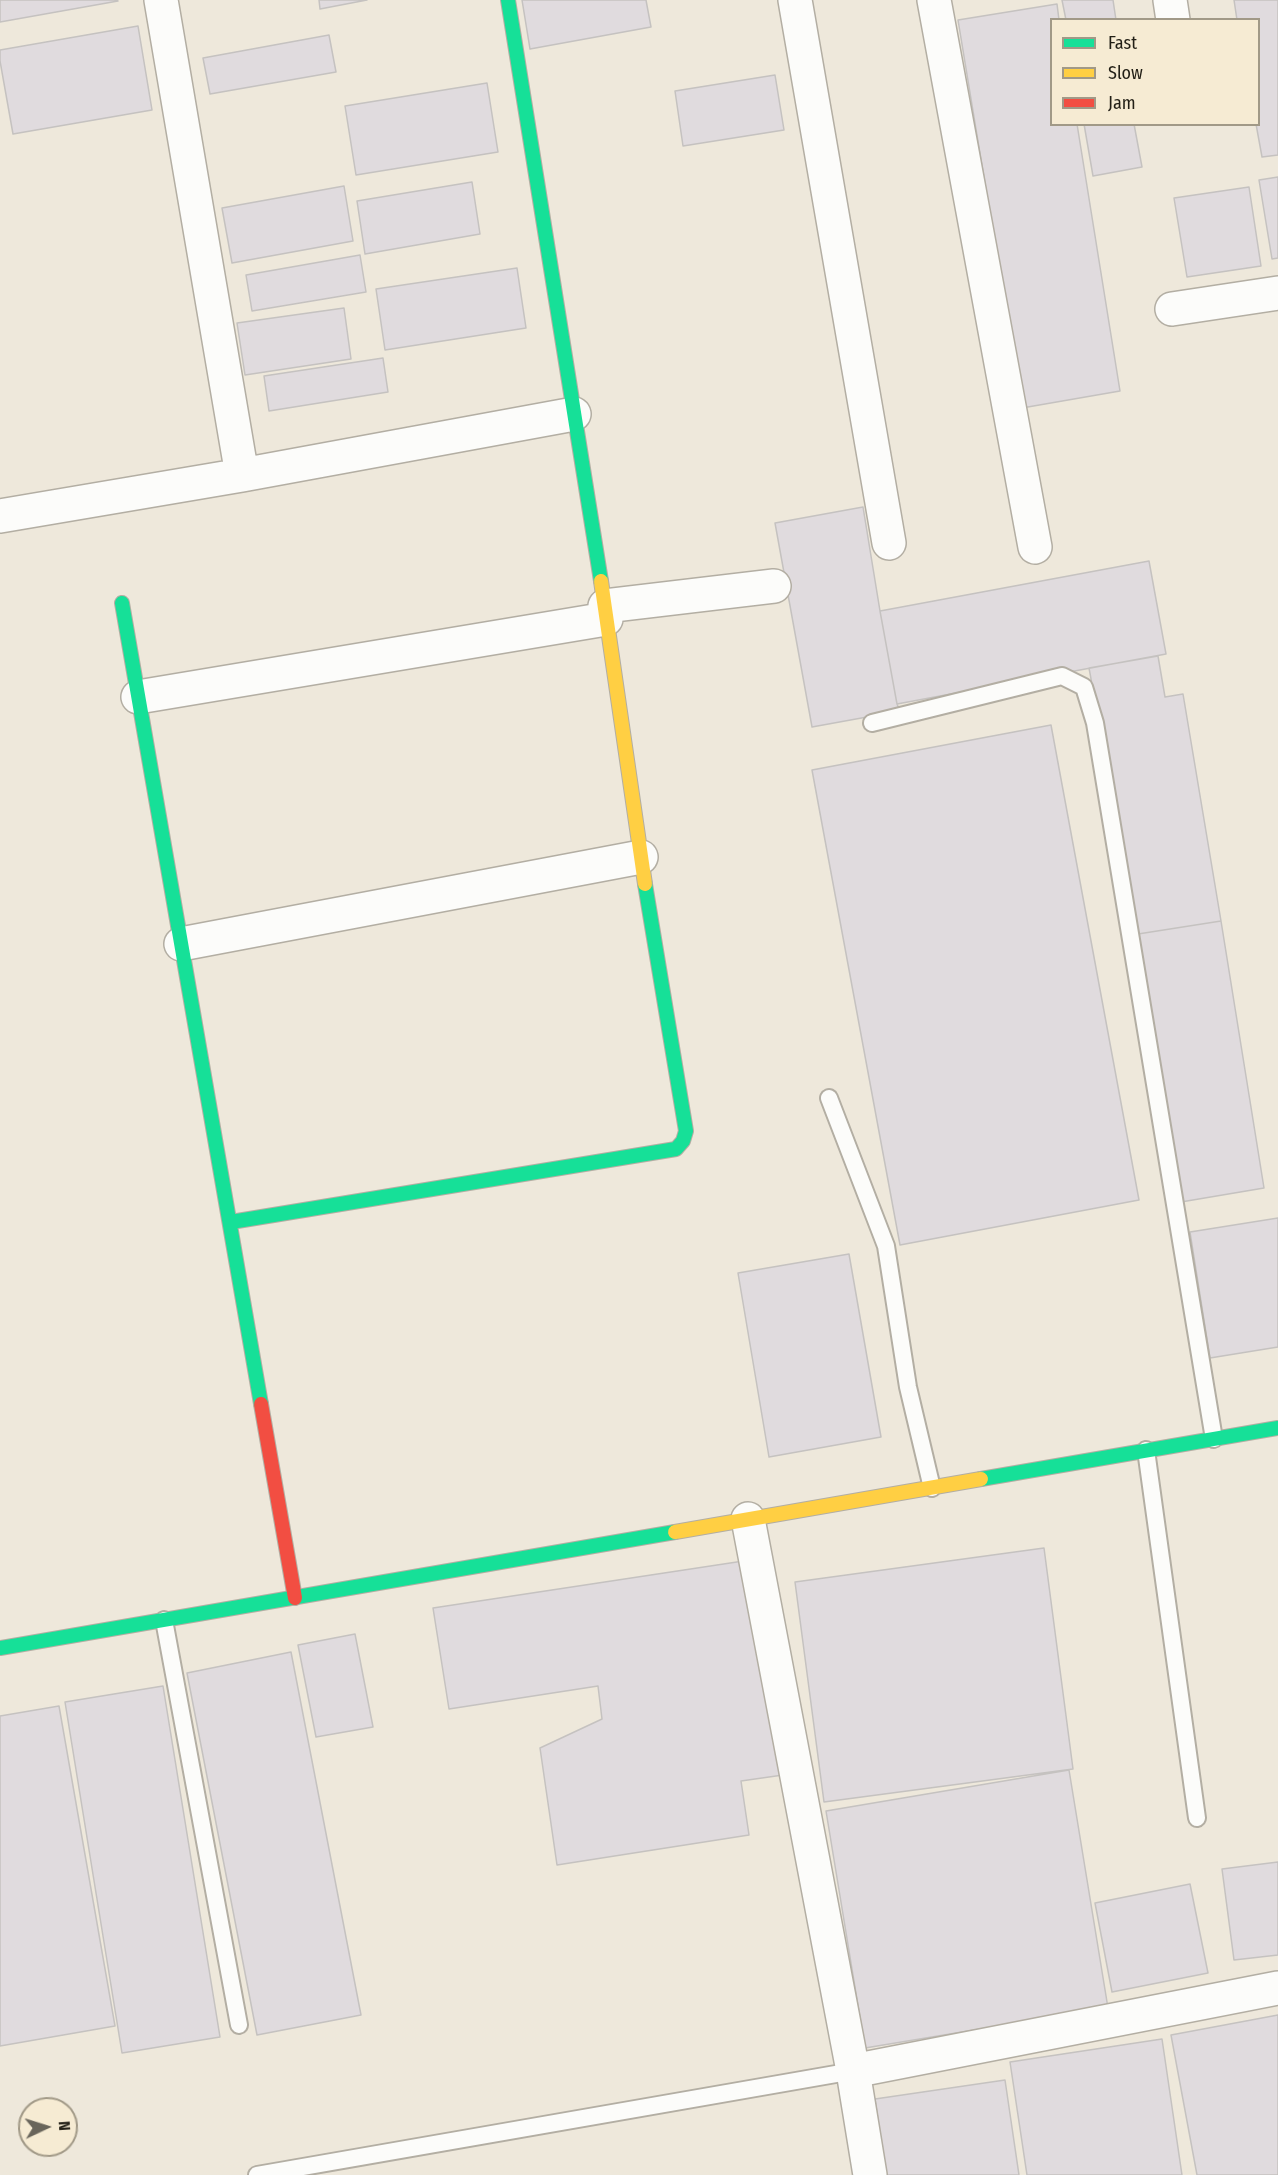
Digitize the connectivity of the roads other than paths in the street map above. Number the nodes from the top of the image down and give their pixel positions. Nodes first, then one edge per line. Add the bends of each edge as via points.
1 (161, 0) edge
2 (508, 0) edge
3 (795, 0) edge
4 (934, 0) edge
5 (1170, 0) edge
6 (1173, 18) edge
7 (1278, 293) edge
8 (1172, 309) dead end
9 (574, 414) junction
10 (242, 475) junction
11 (0, 516) edge
12 (889, 543) dead end
13 (1035, 547) dead end
14 (774, 586) dead end
15 (122, 603) dead end
16 (605, 613) junction
17 (138, 697) junction
18 (872, 723) dead end
19 (641, 857) junction
20 (181, 944) junction
21 (829, 1098) dead end
22 (231, 1222) junction
23 (1278, 1428) edge
24 (1214, 1439) junction
25 (1146, 1450) junction
26 (932, 1488) junction
27 (748, 1519) junction
28 (295, 1598) junction
29 (164, 1620) junction
30 (0, 1648) edge
31 (1197, 1818) dead end
32 (1278, 1988) edge
33 (239, 2025) dead end
34 (853, 2071) junction
35 (257, 2175) edge
36 (870, 2175) edge

1 - 10 street
2 - 9 street
3 - 12 street
4 - 13 street
5 - 6 street
7 - 8 street
9 - 10 street
9 - 16 street
10 - 11 street
14 - 16 street
15 - 17 street
16 - 17 street
16 - 19 street
17 - 20 street
18 - 24 lane via 1062,676 1084,687 1095,723
19 - 20 street
19 - 22 street via 686,1131 676,1149
20 - 22 street
21 - 26 lane via 886,1246 908,1387
22 - 28 street
23 - 24 street
24 - 25 street
25 - 26 street
25 - 31 lane
26 - 27 street
27 - 28 street
27 - 34 street
28 - 29 street
29 - 30 street
29 - 33 lane
32 - 34 street
34 - 35 lane
34 - 36 street

